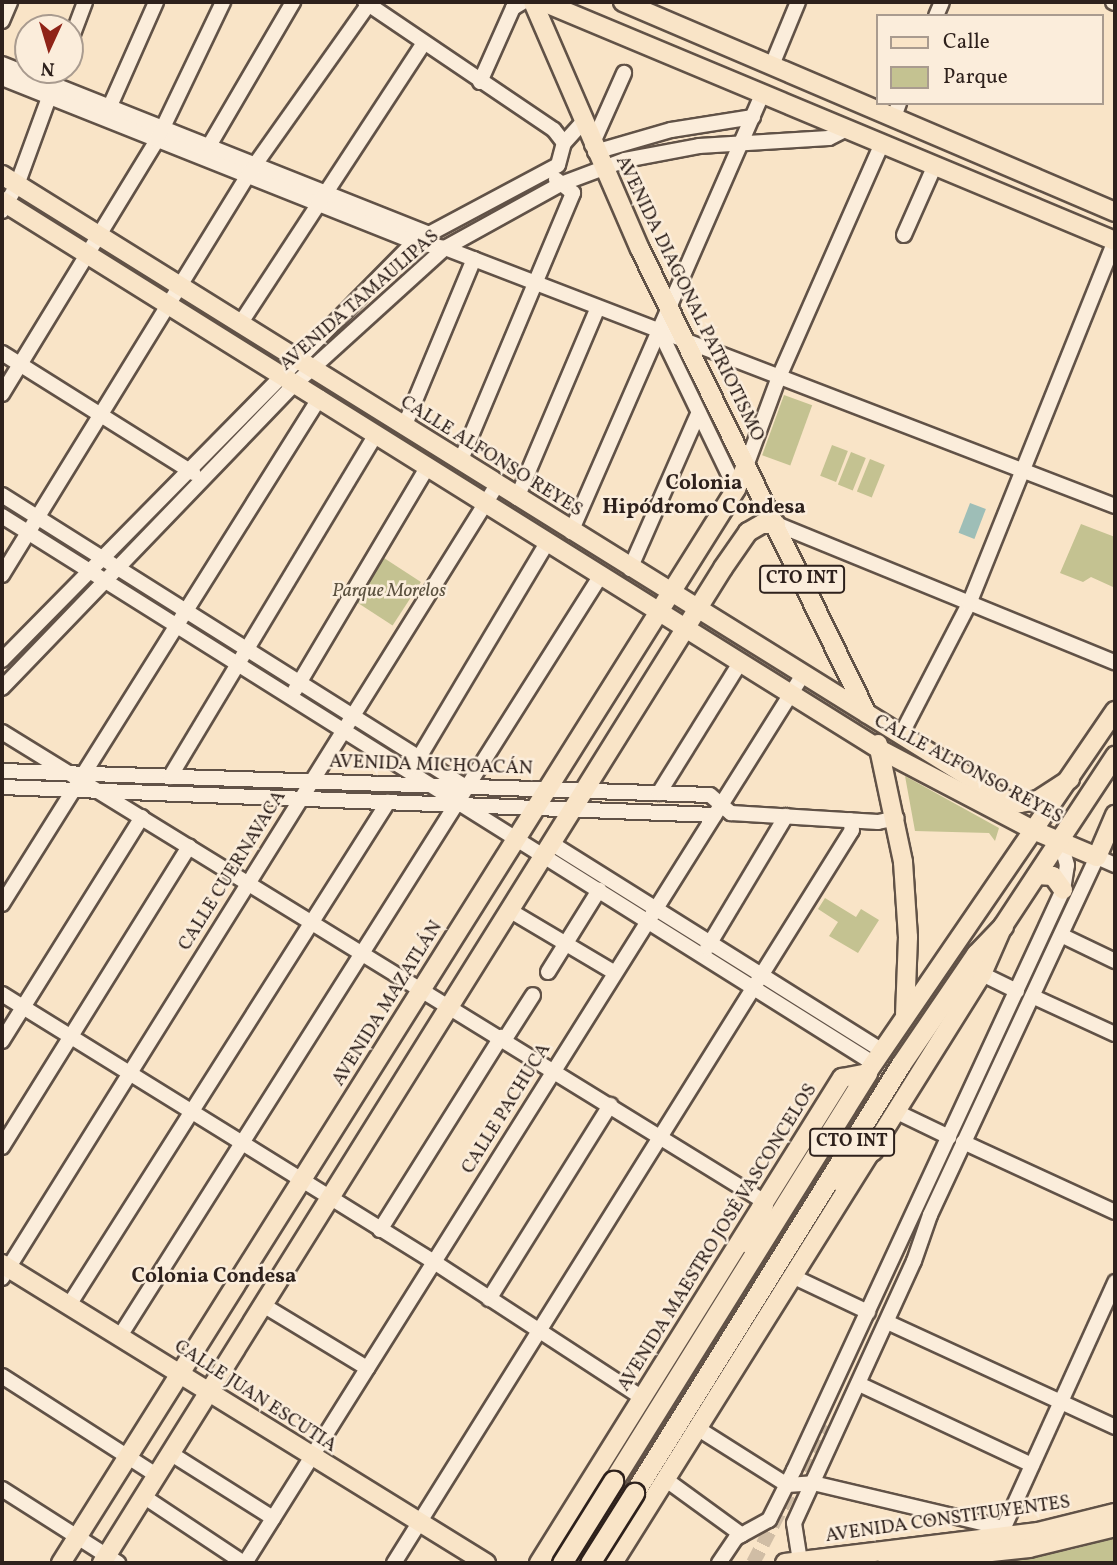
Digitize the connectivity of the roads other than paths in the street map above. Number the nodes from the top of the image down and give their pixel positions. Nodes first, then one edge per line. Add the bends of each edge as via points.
1 (9, 2) edge
2 (156, 2) edge
3 (223, 2) edge
4 (293, 2) edge
5 (368, 2) edge
6 (523, 2) edge
7 (533, 2) edge
8 (543, 2) edge
9 (623, 2) edge
10 (798, 2) edge
11 (2, 21) edge
12 (423, 44) junction
13 (2, 64) edge
14 (772, 65) junction
15 (625, 73) dead end
16 (2, 78) edge
17 (480, 82) junction
18 (55, 84) edge
19 (52, 91) junction
20 (763, 93) junction
21 (876, 103) edge
22 (110, 106) junction
23 (896, 110) edge
24 (753, 117) junction
25 (583, 122) junction
26 (847, 129) junction
27 (160, 133) junction
28 (741, 142) junction
29 (564, 143) junction
30 (883, 144) junction
31 (209, 145) junction
32 (596, 155) junction
33 (935, 165) junction
34 (554, 168) junction
35 (252, 170) junction
36 (9, 180) edge
37 (561, 184) junction
38 (323, 198) junction
39 (3, 205) edge
40 (1115, 212) edge
41 (428, 232) junction
42 (97, 235) junction
43 (904, 235) dead end
44 (1115, 241) edge
45 (414, 242) junction
46 (445, 248) junction
47 (86, 253) junction
48 (474, 259) junction
49 (535, 282) junction
50 (179, 286) junction
51 (168, 305) junction
52 (598, 307) junction
53 (668, 310) junction
54 (240, 324) junction
55 (661, 334) junction
56 (683, 339) junction
57 (2, 353) edge
58 (20, 364) junction
59 (303, 364) junction
60 (779, 377) junction
61 (288, 378) junction
62 (2, 394) edge
63 (320, 397) junction
64 (699, 412) junction
65 (101, 414) junction
66 (404, 427) junction
67 (377, 433) junction
68 (460, 462) junction
69 (428, 466) junction
70 (746, 466) junction
71 (188, 470) junction
72 (1022, 470) junction
73 (201, 479) junction
74 (497, 485) junction
75 (736, 489) junction
76 (2, 495) edge
77 (517, 498) junction
78 (486, 502) junction
79 (1115, 506) edge
80 (2, 516) edge
81 (37, 517) junction
82 (775, 524) junction
83 (28, 532) junction
84 (571, 532) junction
85 (548, 541) junction
86 (100, 557) junction
87 (630, 569) junction
88 (88, 570) junction
89 (120, 570) junction
90 (2, 575) edge
91 (601, 575) junction
92 (108, 583) junction
93 (671, 594) junction
94 (968, 604) junction
95 (696, 610) junction
96 (185, 611) junction
97 (660, 611) junction
98 (176, 626) junction
99 (685, 627) junction
100 (246, 649) junction
101 (2, 660) edge
102 (1115, 662) edge
103 (740, 663) junction
104 (237, 664) junction
105 (802, 676) junction
106 (299, 683) junction
107 (2, 688) edge
108 (790, 694) junction
109 (291, 698) junction
110 (1115, 711) edge
111 (868, 715) junction
112 (352, 717) junction
113 (343, 731) junction
114 (2, 732) edge
115 (901, 735) junction
116 (879, 749) junction
117 (1115, 756) edge
118 (418, 759) junction
119 (2, 771) edge
120 (170, 777) junction
121 (77, 779) junction
122 (406, 779) junction
123 (1070, 779) junction
124 (311, 782) junction
125 (430, 786) junction
126 (2, 787) edge
127 (466, 787) junction
128 (548, 789) junction
129 (584, 790) junction
130 (101, 791) junction
131 (659, 793) junction
132 (300, 799) junction
133 (388, 802) junction
134 (456, 804) junction
135 (537, 807) junction
136 (572, 808) junction
137 (718, 810) junction
138 (1115, 815) edge
139 (142, 817) junction
140 (786, 817) junction
141 (897, 818) junction
142 (850, 820) junction
143 (1033, 830) junction
144 (516, 840) junction
145 (1060, 841) junction
146 (189, 846) junction
147 (546, 850) junction
148 (1097, 857) junction
149 (1115, 865) edge
150 (1037, 875) junction
151 (249, 882) junction
152 (598, 890) junction
153 (1063, 890) junction
154 (2, 904) edge
155 (509, 910) junction
156 (652, 915) junction
157 (313, 921) junction
158 (1003, 926) junction
159 (1063, 936) junction
160 (710, 942) junction
161 (565, 943) junction
162 (363, 952) junction
163 (702, 956) junction
164 (1115, 961) edge
165 (548, 972) dead end
166 (615, 973) junction
167 (762, 974) junction
168 (982, 974) junction
169 (753, 987) junction
170 (423, 988) junction
171 (1017, 991) junction
172 (2, 994) edge
173 (533, 995) dead end
174 (1034, 997) junction
175 (450, 1005) junction
176 (23, 1007) junction
177 (905, 1014) junction
178 (1115, 1034) edge
179 (70, 1037) junction
180 (503, 1038) junction
181 (2, 1041) edge
182 (874, 1062) junction
183 (554, 1071) junction
184 (129, 1074) junction
185 (610, 1105) junction
186 (897, 1111) junction
187 (191, 1113) junction
188 (660, 1137) junction
189 (956, 1140) junction
190 (241, 1144) junction
191 (2, 1147) edge
192 (873, 1150) junction
193 (301, 1182) junction
194 (328, 1199) junction
195 (764, 1204) junction
196 (1115, 1212) edge
197 (930, 1215) junction
198 (806, 1217) junction
199 (380, 1230) junction
200 (434, 1262) junction
201 (4, 1270) edge
202 (742, 1275) junction
203 (794, 1278) junction
204 (1115, 1282) edge
205 (489, 1299) junction
206 (69, 1305) junction
207 (268, 1308) junction
208 (868, 1312) junction
209 (887, 1322) junction
210 (539, 1332) junction
211 (120, 1336) junction
212 (367, 1368) junction
213 (180, 1373) junction
214 (2, 1376) edge
215 (859, 1384) junction
216 (209, 1392) junction
217 (643, 1398) junction
218 (1060, 1402) junction
219 (825, 1425) tunnel mouth
220 (1115, 1427) edge
221 (697, 1428) junction
222 (806, 1444) junction
223 (170, 1453) junction
224 (128, 1456) junction
225 (310, 1458) junction
226 (1032, 1465) junction
227 (156, 1475) junction
228 (665, 1479) junction
229 (814, 1481) junction
230 (589, 1483) junction
231 (787, 1485) junction
232 (2, 1489) edge
233 (143, 1496) junction
234 (1115, 1513) edge
235 (273, 1518) junction
236 (642, 1518) junction
237 (419, 1523) junction
238 (1115, 1527) edge
239 (1002, 1532) junction
240 (742, 1535) junction
241 (77, 1538) junction
242 (109, 1561) edge
243 (793, 1562) edge
244 (61, 1563) edge
245 (244, 1563) edge
246 (394, 1563) edge
247 (486, 1563) edge
248 (539, 1563) edge
249 (562, 1563) edge
250 (590, 1563) edge
251 (613, 1563) edge
252 (719, 1563) edge
253 (887, 1563) edge

1 - 11 street
2 - 22 street
3 - 27 street
4 - 31 street
5 - 12 street
5 - 35 street
6 - 17 street via 513,8
7 - 25 main road, AVENIDA DIAGONAL PATRIOTISMO / CTO INT
8 - 20 main road
9 - 14 main road
10 - 14 street
12 - 17 street
12 - 38 street
13 - 19 street
14 - 21 main road
15 - 32 street
16 - 19 street
17 - 29 street via 554,130
18 - 19 street
19 - 22 street
19 - 27 street
19 - 36 street
20 - 24 street
20 - 26 main road
22 - 27 street
23 - 40 main road
24 - 28 street
24 - 32 street, AVENIDA TAMAULIPAS via 671,130
25 - 29 street
25 - 32 main road, AVENIDA DIAGONAL PATRIOTISMO / CTO INT
26 - 28 street, AVENIDA TAMAULIPAS via 829,138
26 - 30 main road
27 - 31 street
27 - 35 street
27 - 42 street
28 - 32 street, AVENIDA TAMAULIPAS
28 - 53 street
29 - 34 street via 565,153
30 - 33 main road
30 - 60 street
31 - 35 street
32 - 37 street, AVENIDA TAMAULIPAS
32 - 53 main road, AVENIDA DIAGONAL PATRIOTISMO / CTO INT
33 - 43 street
33 - 44 main road
34 - 37 street
34 - 41 street, AVENIDA TAMAULIPAS
35 - 38 street
35 - 50 street
36 - 39 street
36 - 42 main road, CALLE ALFONSO REYES
37 - 46 street, AVENIDA TAMAULIPAS
37 - 49 street via 573,192
38 - 41 street
38 - 45 street
38 - 54 street
39 - 47 main road, CALLE ALFONSO REYES
41 - 45 street, AVENIDA TAMAULIPAS
41 - 46 street
42 - 47 street
42 - 50 main road, CALLE ALFONSO REYES
44 - 72 street
45 - 46 street
45 - 59 street, AVENIDA TAMAULIPAS
46 - 48 street
46 - 59 street, AVENIDA TAMAULIPAS
47 - 51 main road, CALLE ALFONSO REYES
47 - 58 street
48 - 49 street
48 - 66 street
49 - 52 street
49 - 68 street
50 - 51 street
50 - 54 main road, CALLE ALFONSO REYES
51 - 61 main road, CALLE ALFONSO REYES
51 - 65 street
52 - 55 street
52 - 77 street
53 - 55 street
53 - 56 main road, AVENIDA DIAGONAL PATRIOTISMO / CTO INT
54 - 59 main road, CALLE ALFONSO REYES
55 - 56 street
55 - 64 street
55 - 84 street
56 - 60 street
56 - 70 main road, AVENIDA DIAGONAL PATRIOTISMO / CTO INT
57 - 58 street
58 - 62 street
58 - 65 street
59 - 61 street, AVENIDA TAMAULIPAS
59 - 66 main road, CALLE ALFONSO REYES
60 - 70 street
60 - 72 street
61 - 63 main road, CALLE ALFONSO REYES
61 - 71 street, AVENIDA TAMAULIPAS
61 - 73 street, AVENIDA TAMAULIPAS
63 - 67 main road, CALLE ALFONSO REYES
63 - 96 street
64 - 75 street
64 - 87 street
65 - 71 street
65 - 81 street
66 - 68 main road, CALLE ALFONSO REYES
67 - 69 main road, CALLE ALFONSO REYES
67 - 100 street
68 - 74 main road, CALLE ALFONSO REYES
69 - 78 main road, CALLE ALFONSO REYES
69 - 106 street
70 - 75 main road, AVENIDA MAZATLÁN
70 - 82 main road, AVENIDA DIAGONAL PATRIOTISMO / CTO INT
71 - 73 street
71 - 86 street, AVENIDA TAMAULIPAS
72 - 79 street
72 - 94 street
73 - 89 street, AVENIDA TAMAULIPAS
74 - 77 main road, CALLE ALFONSO REYES
74 - 78 street, CALLE CUERNAVACA
75 - 93 main road, AVENIDA MAZATLÁN
76 - 81 street
77 - 84 main road, CALLE ALFONSO REYES
78 - 85 main road, CALLE ALFONSO REYES
78 - 112 street, CALLE CUERNAVACA
80 - 83 street
81 - 83 street
81 - 86 street
82 - 94 street
82 - 95 main road via 762,524 748,533
82 - 111 main road, AVENIDA DIAGONAL PATRIOTISMO / CTO INT
83 - 88 street
83 - 90 street
84 - 87 main road, CALLE ALFONSO REYES
85 - 91 main road, CALLE ALFONSO REYES
85 - 118 street
86 - 88 street, AVENIDA TAMAULIPAS
86 - 89 street
87 - 93 main road, CALLE ALFONSO REYES
88 - 92 street
88 - 101 street, AVENIDA TAMAULIPAS
89 - 92 street, AVENIDA TAMAULIPAS
89 - 96 street
91 - 97 main road, CALLE ALFONSO REYES
91 - 127 street
92 - 98 street
92 - 107 street, AVENIDA TAMAULIPAS
93 - 95 main road, CALLE ALFONSO REYES
93 - 97 main road, AVENIDA MAZATLÁN
94 - 102 street
94 - 115 street
95 - 99 main road
95 - 105 main road, CALLE ALFONSO REYES
96 - 98 street
96 - 100 street
97 - 99 main road, CALLE ALFONSO REYES
97 - 128 main road, AVENIDA MAZATLÁN
98 - 104 street
98 - 121 street
99 - 103 main road, CALLE ALFONSO REYES
99 - 129 main road
100 - 104 street
100 - 106 street
103 - 108 main road, CALLE ALFONSO REYES
103 - 131 street
104 - 109 street
104 - 120 street
105 - 108 street, CALLE PACHUCA
105 - 111 main road, CALLE ALFONSO REYES
106 - 109 street
106 - 112 street
108 - 116 main road, CALLE ALFONSO REYES
108 - 137 street, CALLE PACHUCA
109 - 113 street
110 - 123 main road, CTO INT
111 - 115 main road, CALLE ALFONSO REYES
111 - 116 main road, AVENIDA DIAGONAL PATRIOTISMO / CTO INT
112 - 113 street, CALLE CUERNAVACA
112 - 118 street
113 - 122 street
113 - 124 street, CALLE CUERNAVACA
114 - 121 street
115 - 123 main road, CALLE ALFONSO REYES via 1011,802 1038,800
116 - 141 main road, AVENIDA DIAGONAL PATRIOTISMO / CTO INT
116 - 143 main road, CALLE ALFONSO REYES
117 - 145 main road, CTO INT
118 - 122 street
118 - 127 street
119 - 121 street, AVENIDA MICHOACÁN
120 - 121 street, AVENIDA MICHOACÁN
120 - 124 street, AVENIDA MICHOACÁN
121 - 126 street, AVENIDA MICHOACÁN
121 - 130 street
121 - 154 street
122 - 124 street, AVENIDA MICHOACÁN
122 - 125 street
123 - 143 main road, CTO INT
124 - 132 street, CALLE CUERNAVACA
125 - 127 street, AVENIDA MICHOACÁN
125 - 134 street
127 - 128 street, AVENIDA MICHOACÁN
127 - 134 street
128 - 129 street, AVENIDA MICHOACÁN
128 - 135 main road, AVENIDA MAZATLÁN
129 - 131 street, AVENIDA MICHOACÁN
129 - 136 main road
130 - 132 street, AVENIDA MICHOACÁN
130 - 139 street
131 - 137 street, AVENIDA MICHOACÁN via 710,794
132 - 133 street, AVENIDA MICHOACÁN
132 - 151 street, CALLE CUERNAVACA
133 - 134 street, AVENIDA MICHOACÁN
133 - 157 street
134 - 135 street, AVENIDA MICHOACÁN
134 - 144 street
134 - 162 street
135 - 136 street, AVENIDA MICHOACÁN
135 - 144 main road, AVENIDA MAZATLÁN
136 - 137 street, AVENIDA MICHOACÁN
136 - 147 main road
137 - 140 street, AVENIDA MICHOACÁN
137 - 156 street, CALLE PACHUCA
138 - 148 main road
139 - 146 street
139 - 176 street
140 - 142 street, AVENIDA MICHOACÁN
140 - 160 street
141 - 142 street, AVENIDA MICHOACÁN
141 - 177 main road, AVENIDA DIAGONAL PATRIOTISMO / CTO INT via 907,918
142 - 167 street via 852,830
143 - 145 main road, CALLE ALFONSO REYES
143 - 177 main road, CTO INT
144 - 147 street
144 - 170 main road, AVENIDA MAZATLÁN
145 - 148 main road, CALLE ALFONSO REYES
145 - 150 main road, CTO INT
145 - 153 street via 1067,865
146 - 151 street
146 - 179 street
147 - 152 street
147 - 155 main road
147 - 156 street
148 - 149 street
148 - 159 street
150 - 153 main road via 1053,876
150 - 158 main road, CTO INT
151 - 157 street
151 - 184 street, CALLE CUERNAVACA
152 - 156 street
152 - 161 street
153 - 171 street
155 - 161 street
155 - 175 main road
156 - 160 street
156 - 163 street
156 - 166 street, CALLE PACHUCA
157 - 162 street
157 - 187 street
158 - 168 main road, CTO INT
158 - 198 highway, CTO INT via 976,954 901,1064
159 - 164 street
159 - 174 street
160 - 163 street
160 - 167 street
161 - 165 street
161 - 166 street
162 - 170 street
162 - 190 street
163 - 169 street
166 - 183 street, CALLE PACHUCA
167 - 169 street
167 - 182 street
168 - 171 street
168 - 186 main road, CTO INT
169 - 182 street
169 - 188 street
170 - 175 street
170 - 193 main road, AVENIDA MAZATLÁN
171 - 189 street
172 - 176 street
173 - 180 street
174 - 178 street
174 - 189 street
175 - 180 street
175 - 194 main road
176 - 179 street
176 - 181 street
177 - 182 main road, CTO INT
179 - 184 street
179 - 191 street
180 - 183 street
180 - 199 street
182 - 195 main road, AVENIDA MAESTRO JOSÉ VASCONCELOS / CTO INT via 842,1078
182 - 202 highway, CTO INT
183 - 185 street
183 - 200 street, CALLE PACHUCA
184 - 187 street
184 - 201 street, CALLE CUERNAVACA
185 - 188 street
185 - 205 street
186 - 189 street
186 - 192 main road, CTO INT
187 - 190 street
187 - 206 street
188 - 195 street
188 - 210 street
189 - 196 street
189 - 197 street
189 - 208 street
190 - 193 street
190 - 211 street
192 - 198 highway via 852,1164 829,1200
192 - 203 main road, CTO INT
193 - 194 street
193 - 213 main road, AVENIDA MAZATLÁN
194 - 199 street
194 - 207 main road
195 - 202 highway via 743,1253
195 - 217 main road, AVENIDA MAESTRO JOSÉ VASCONCELOS / CTO INT
197 - 209 street
197 - 219 street via 904,1253
198 - 250 highway, CTO INT, bridge
199 - 200 street
200 - 205 street
200 - 212 street, CALLE PACHUCA
201 - 206 main road, CALLE JUAN ESCUTIA
202 - 249 highway, CTO INT, bridge
203 - 208 street
203 - 221 main road, CTO INT
204 - 218 street
205 - 210 street
206 - 211 main road, CALLE JUAN ESCUTIA
207 - 212 street
207 - 216 main road
208 - 222 street
209 - 215 street
209 - 218 street
210 - 217 street
210 - 237 street
211 - 213 main road, CALLE JUAN ESCUTIA
212 - 225 street, CALLE PACHUCA
213 - 216 main road, CALLE JUAN ESCUTIA
213 - 224 main road, AVENIDA MAZATLÁN
214 - 224 street
215 - 226 street
215 - 229 street
216 - 223 main road
216 - 225 main road, CALLE JUAN ESCUTIA
217 - 230 main road, AVENIDA MAESTRO JOSÉ VASCONCELOS / CTO INT
218 - 220 street
218 - 226 street
221 - 228 main road, CTO INT
221 - 231 street
222 - 229 street
222 - 231 street
223 - 227 main road
223 - 235 street
224 - 227 street
224 - 241 main road, AVENIDA MAZATLÁN
225 - 235 street, CALLE PACHUCA
225 - 237 main road, CALLE JUAN ESCUTIA
226 - 239 street
227 - 233 main road
228 - 236 main road, CTO INT
228 - 240 street
229 - 231 street
229 - 239 street
229 - 243 street via 794,1523
230 - 236 main road via 593,1492 611,1504
230 - 248 main road, AVENIDA MAESTRO JOSÉ VASCONCELOS / CTO INT
231 - 240 street via 769,1520
232 - 241 street
233 - 242 main road
233 - 245 street
234 - 239 main road, AVENIDA CONSTITUYENTES via 1076,1525
235 - 245 street, CALLE PACHUCA
236 - 251 main road, CTO INT
237 - 246 street
237 - 247 main road, CALLE JUAN ESCUTIA
238 - 253 main road, AVENIDA CONSTITUYENTES via 1030,1548
239 - 243 main road, AVENIDA CONSTITUYENTES
240 - 252 street
241 - 242 street
241 - 244 main road, AVENIDA MAZATLÁN

